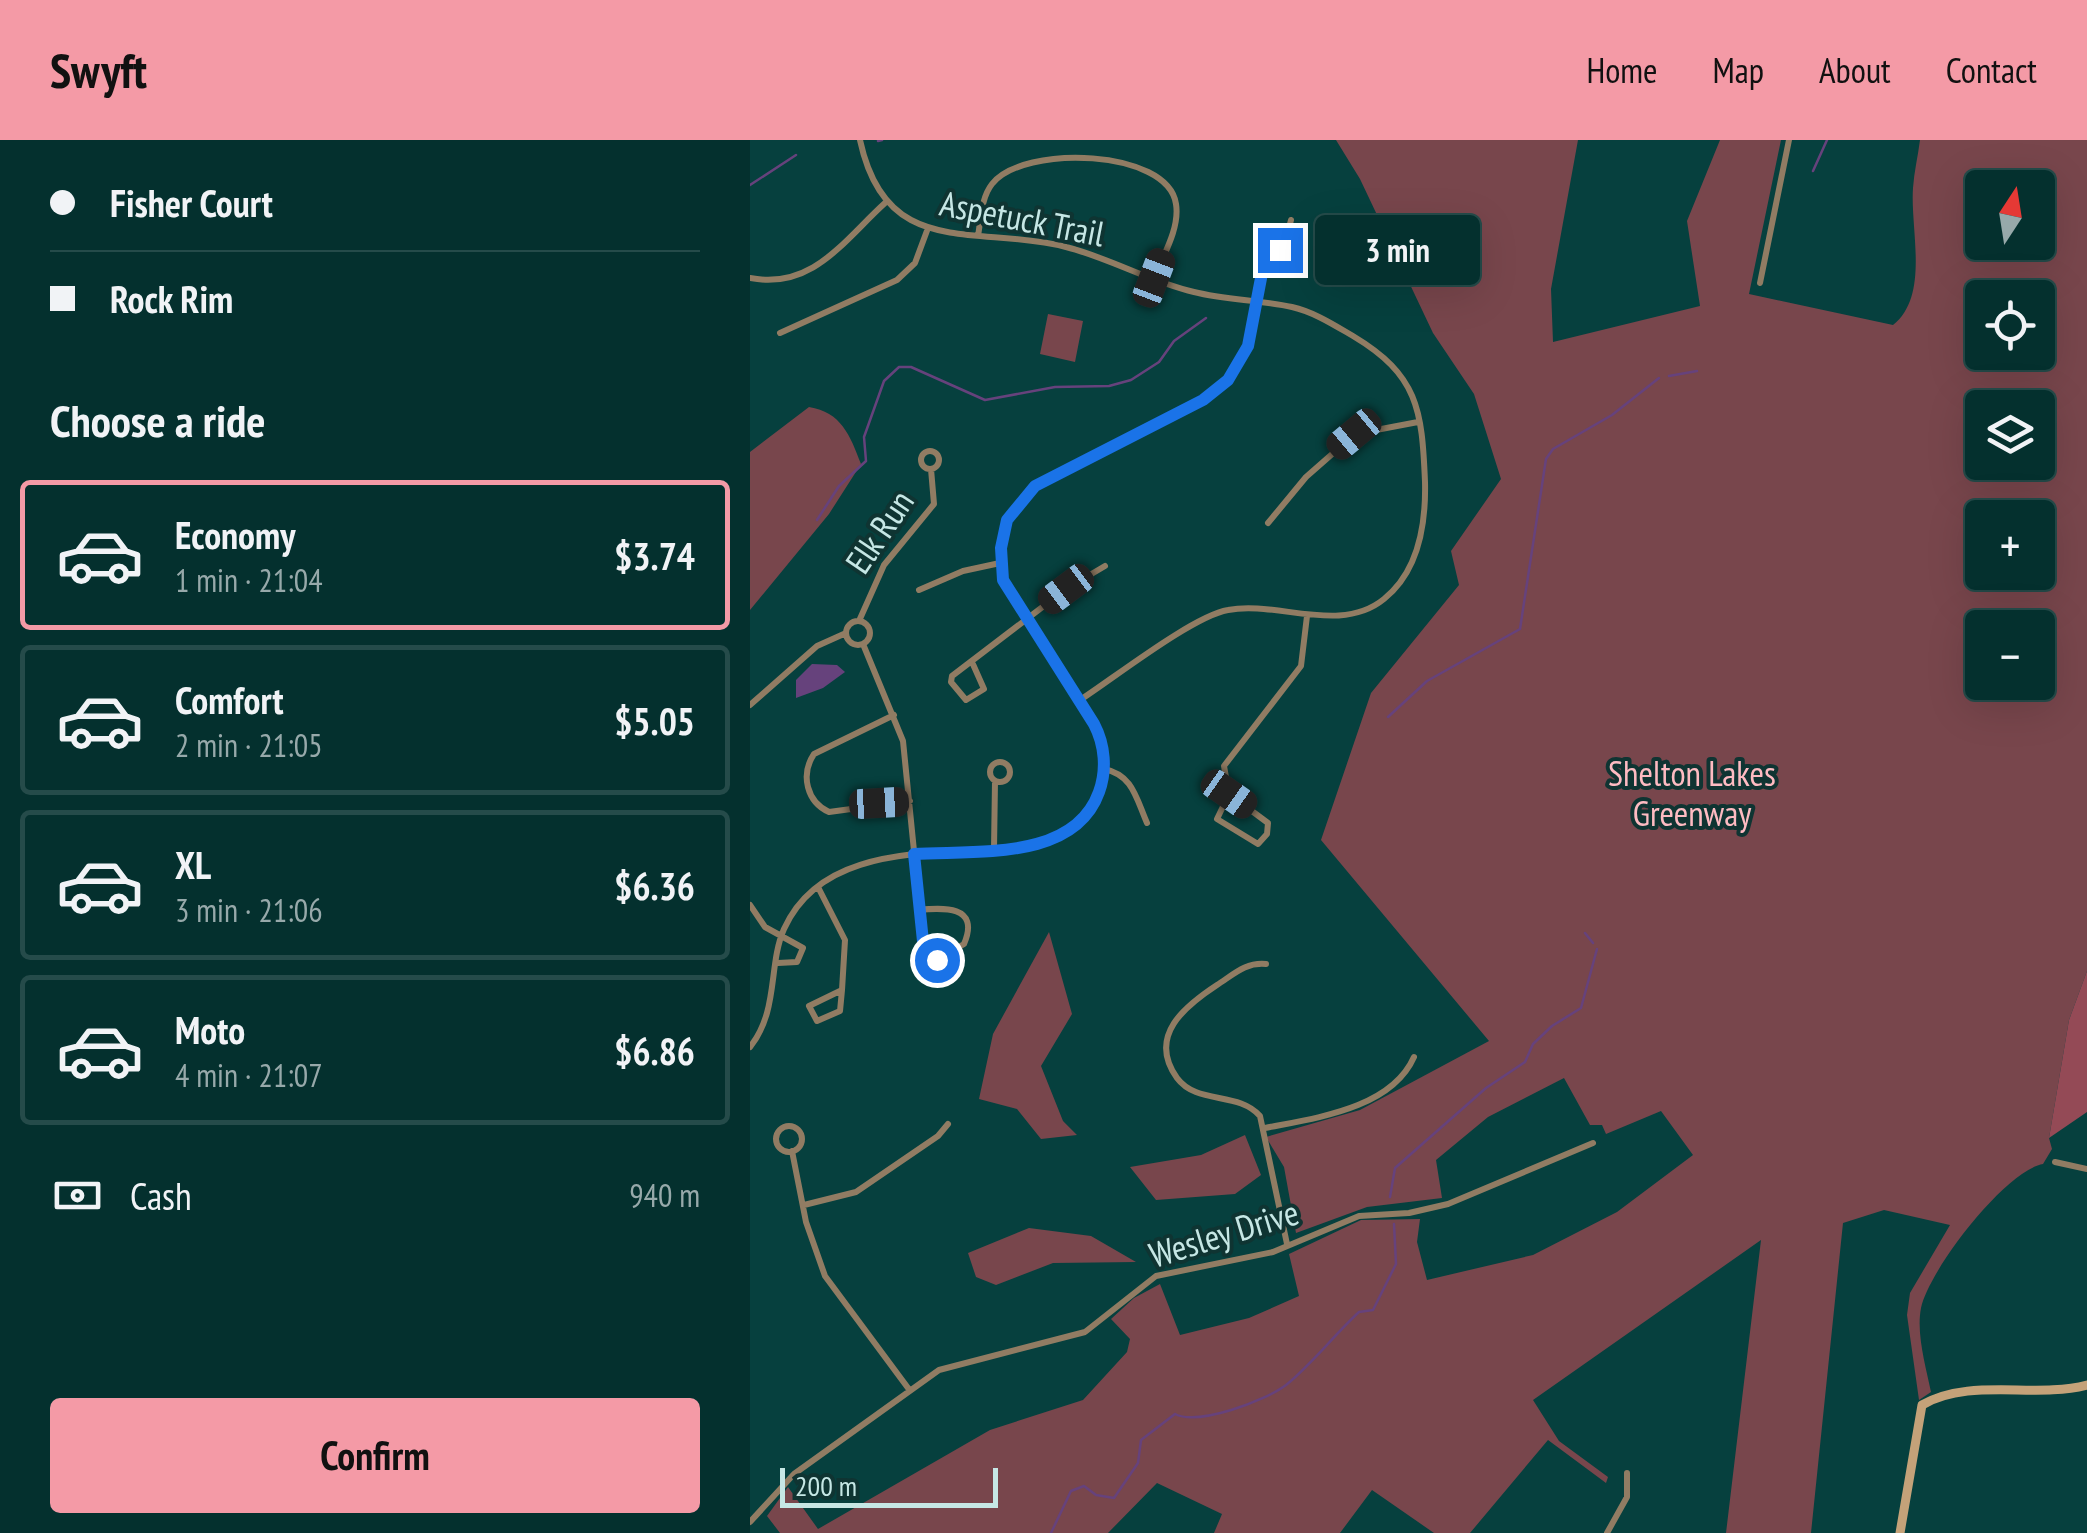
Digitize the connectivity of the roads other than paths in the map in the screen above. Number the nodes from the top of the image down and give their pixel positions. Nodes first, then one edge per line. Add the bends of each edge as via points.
1 (860, 140) edge
2 (1788, 140) edge
3 (885, 203) junction
4 (1291, 220) dead end
5 (928, 228) junction
6 (978, 236) junction
7 (750, 278) edge
8 (1154, 278) junction
9 (1760, 283) dead end
10 (1257, 302) junction
11 (780, 334) dead end
12 (1418, 422) junction
13 (931, 469) dead end
14 (1268, 523) dead end
15 (1000, 563) junction
16 (1105, 566) dead end
17 (918, 590) dead end
18 (1308, 616) junction
19 (1026, 620) junction
20 (859, 622) junction
21 (846, 633) junction
22 (863, 644) junction
23 (972, 662) junction
24 (1080, 700) junction
25 (750, 705) edge
26 (894, 715) junction
27 (1104, 769) junction
28 (995, 781) dead end
29 (1229, 794) junction
30 (910, 802) junction
31 (1147, 823) dead end
32 (994, 849) junction
33 (914, 854) junction
34 (818, 887) junction
35 (750, 905) edge
36 (916, 910) junction
37 (781, 935) junction
38 (778, 962) junction
39 (1266, 964) dead end
40 (842, 990) junction
41 (750, 1046) edge
42 (1414, 1057) dead end
43 (948, 1124) dead end
44 (1266, 1128) junction
45 (1592, 1143) dead end
46 (792, 1151) junction
47 (2055, 1162) dead end
48 (2087, 1169) edge
49 (804, 1205) junction
50 (1286, 1244) junction
51 (2087, 1385) edge
52 (908, 1388) junction
53 (1627, 1474) dead end
54 (750, 1522) edge
55 (1607, 1533) edge
56 (1900, 1533) edge

1 - 3 street
2 - 9 street
3 - 5 street, Aspetuck Trail
3 - 7 street via 820,266 777,281
4 - 10 street via 1285,243 1262,273
5 - 6 street, Aspetuck Trail
5 - 11 street via 916,262 897,280
6 - 8 street, Aspetuck Trail via 1062,246
6 - 8 street via 986,194 1010,171 1059,156 1138,168 1164,179 1176,202 1174,227
8 - 10 street, Aspetuck Trail
10 - 12 street, Aspetuck Trail via 1308,313 1386,357 1408,384
10 - 15 street via 1248,346 1228,380 1203,400 1029,490 1007,520
12 - 14 street via 1354,434
12 - 18 street, Aspetuck Trail via 1425,491 1415,558 1376,605
13 - 20 street, Elk Run via 934,504 884,565
15 - 17 street
15 - 19 street
16 - 19 street
18 - 24 street, Aspetuck Trail via 1223,610
18 - 29 street via 1301,666 1226,762
19 - 23 street
19 - 24 street
20 - 21 street
20 - 22 street via 870,633
21 - 22 street via 853,644
21 - 25 street via 816,646
22 - 26 street
23 - 23 street via 951,682 966,700 984,689
24 - 27 street via 1102,740
26 - 30 street via 904,741
26 - 30 street via 814,754 806,776 814,802 829,812
27 - 31 street via 1122,773
27 - 32 street via 1093,806 1068,832
28 - 32 street
29 - 29 street via 1268,823 1258,844 1216,819
30 - 33 street
32 - 33 street
33 - 34 street via 871,862
33 - 36 street
34 - 37 street via 803,898
34 - 40 street via 845,940
35 - 37 street via 764,927
36 - 36 street via 930,958 947,957 964,944 967,927 959,911
37 - 38 street
37 - 38 street via 803,948 797,962
38 - 41 street via 768,1011
39 - 44 street via 1247,966 1183,1008 1166,1046 1180,1082 1245,1103
40 - 40 street via 840,1010 812,1018 809,1006
42 - 44 street via 1403,1075 1357,1105
43 - 49 street via 856,1192
44 - 50 street
45 - 50 street, Wesley Drive via 1448,1204 1360,1216
46 - 46 street via 802,1136 786,1126 776,1142
46 - 49 street
47 - 48 street
49 - 52 street via 825,1276
50 - 52 street, Wesley Drive via 1156,1276 1085,1332 939,1370
51 - 56 street via 1947,1394 1922,1405
52 - 54 street, Wesley Drive via 794,1474
53 - 55 street via 1627,1497

